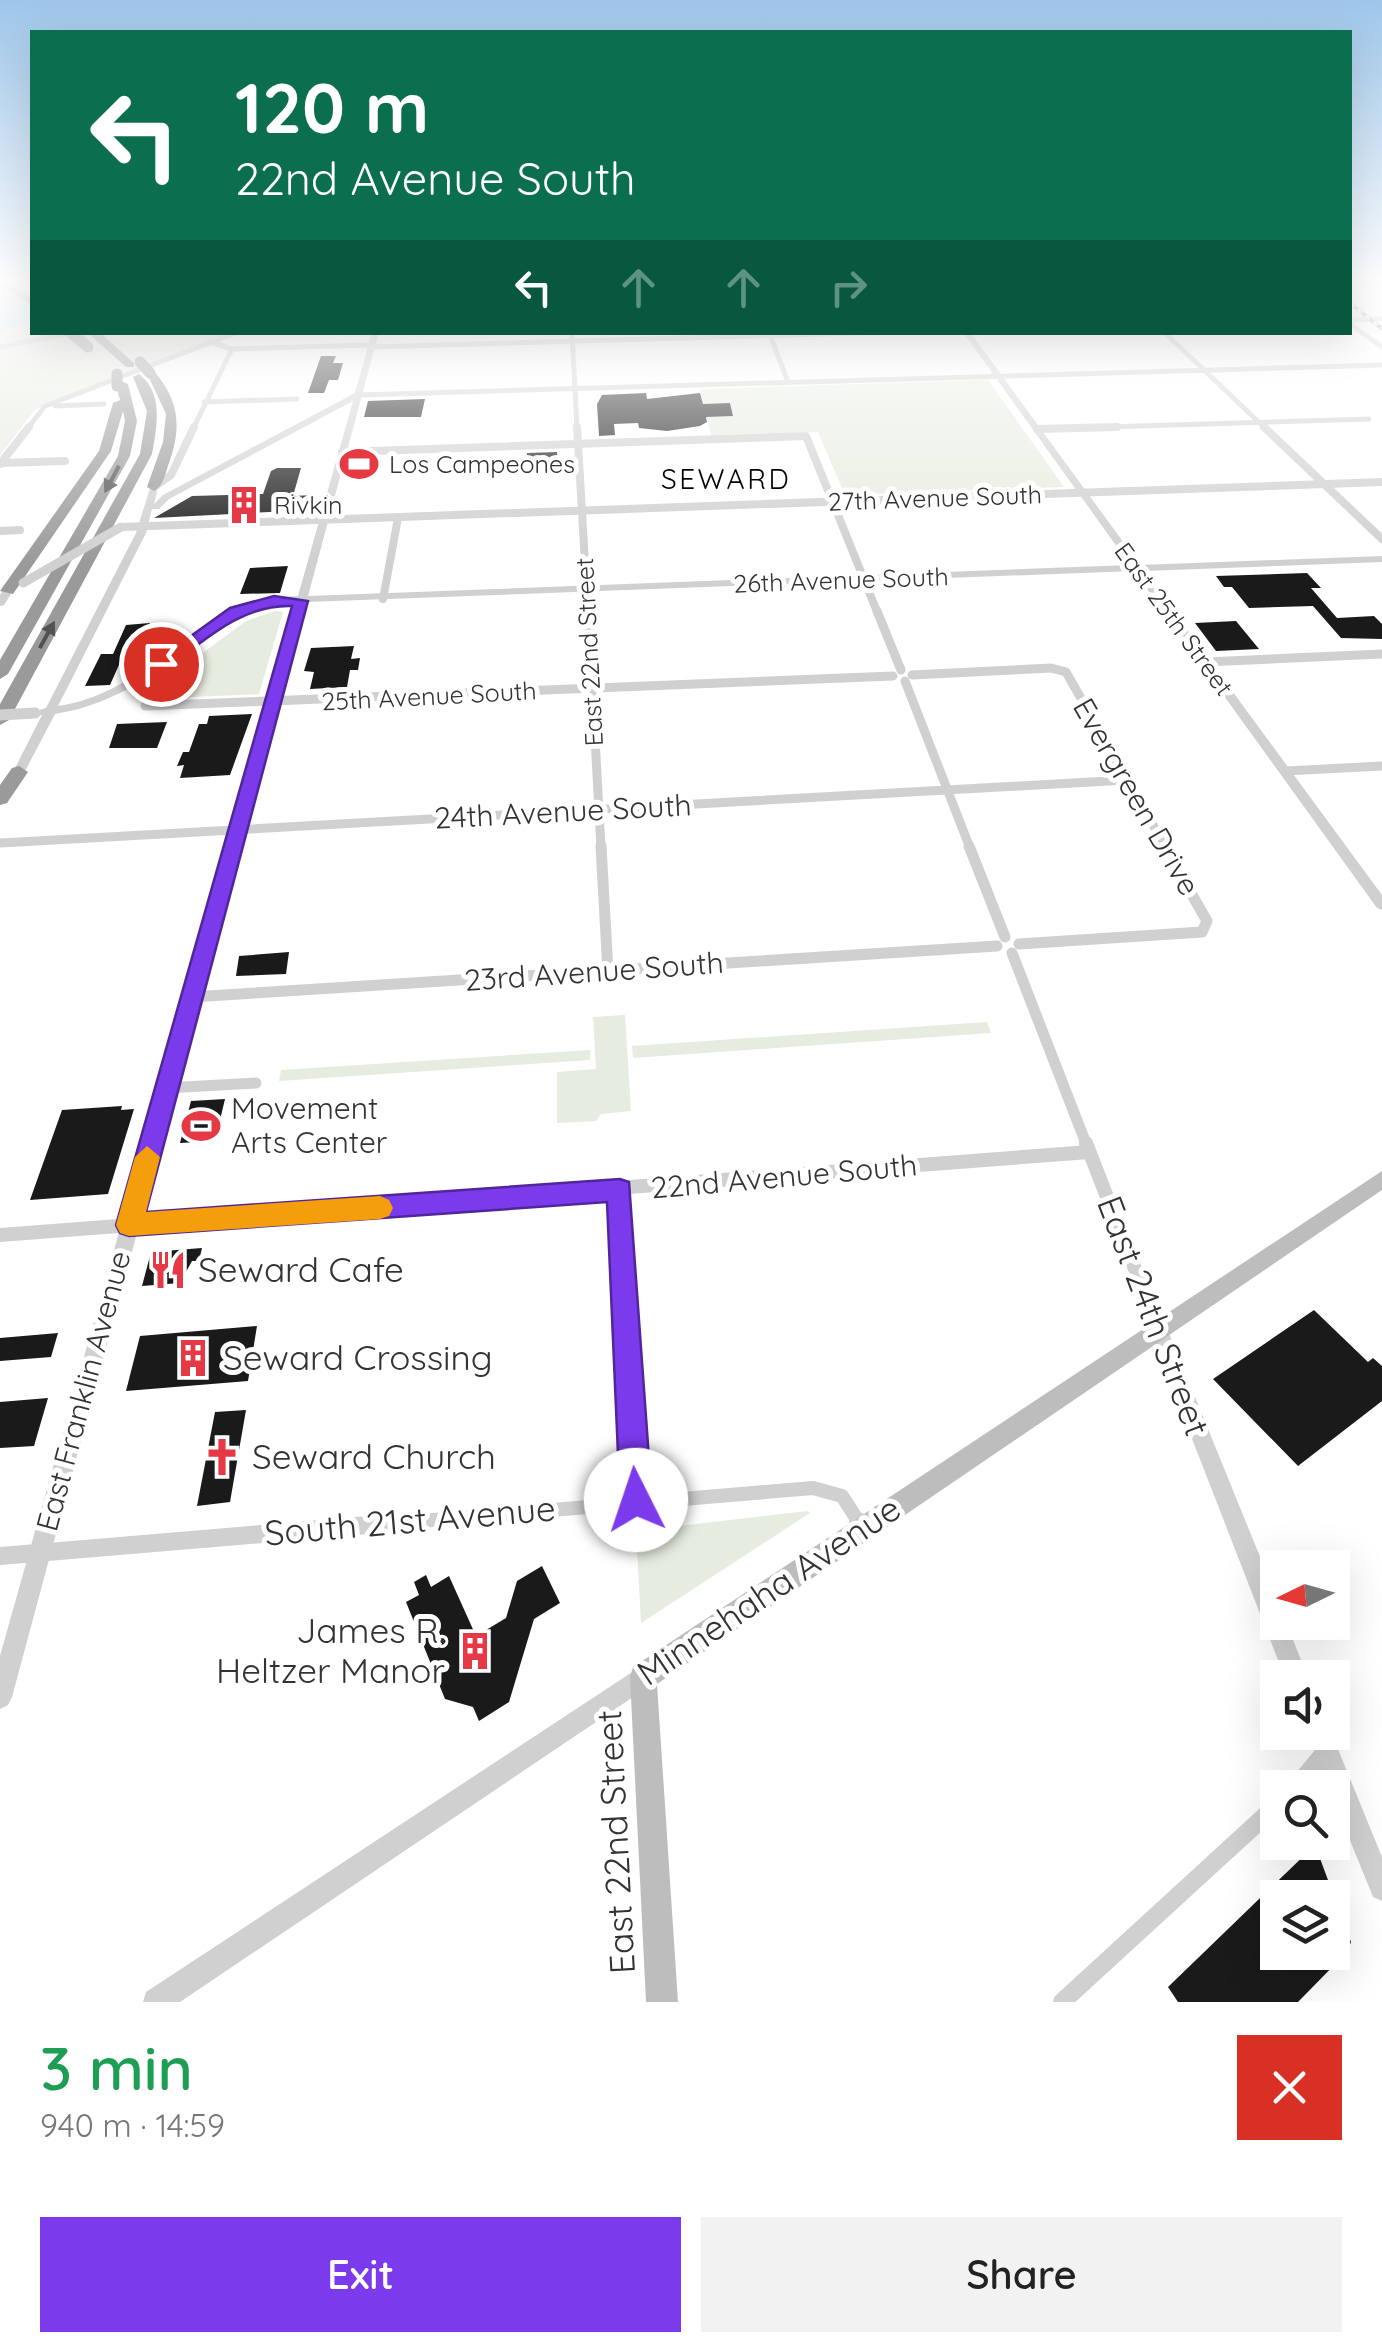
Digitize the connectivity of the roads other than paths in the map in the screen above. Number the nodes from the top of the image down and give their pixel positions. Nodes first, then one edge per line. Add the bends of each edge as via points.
1 (115, 375) edge
2 (124, 375) edge
3 (145, 375) joint
4 (218, 375) edge
5 (364, 375) edge
6 (574, 375) edge
7 (785, 375) edge
8 (1018, 375) edge
9 (1210, 375) edge
10 (998, 376) junction
11 (118, 379) junction
12 (788, 382) junction
13 (575, 388) junction
14 (358, 395) junction
15 (298, 398) dead end
16 (204, 402) junction
17 (104, 404) dead end
18 (46, 406) junction
19 (1369, 419) dead end
20 (1258, 422) junction
21 (1037, 429) junction
22 (578, 444) junction
23 (342, 452) junction
24 (65, 462) dead end
25 (0, 464) edge
26 (1382, 482) edge
27 (1324, 484) junction
28 (154, 486) junction
29 (1084, 492) junction
30 (835, 501) junction
31 (151, 510) junction
32 (582, 510) junction
33 (398, 518) junction
34 (323, 520) junction
35 (132, 525) junction
36 (20, 530) dead end
37 (0, 532) edge
38 (1382, 539) edge
39 (1382, 559) edge
40 (1138, 569) junction
41 (866, 580) junction
42 (586, 590) junction
43 (4, 593) edge
44 (383, 598) junction
45 (300, 601) junction
46 (0, 603) edge
47 (1382, 654) edge
48 (1206, 662) junction
49 (1060, 668) joint
50 (0, 674) edge
51 (903, 675) junction
52 (590, 688) junction
53 (273, 703) junction
54 (144, 706) dead end
55 (50, 713) junction
56 (0, 718) edge
57 (1382, 766) edge
58 (1286, 770) junction
59 (20, 772) junction
60 (1126, 780) junction
61 (948, 790) junction
62 (0, 798) edge
63 (0, 810) edge
64 (598, 810) junction
65 (237, 831) junction
66 (0, 843) edge
67 (1382, 905) edge
68 (1001, 941) junction
69 (1016, 949) junction
70 (608, 972) junction
71 (191, 998) junction
72 (256, 1083) dead end
73 (166, 1088) junction
74 (1089, 1152) junction
75 (1382, 1179) edge
76 (620, 1190) junction
77 (129, 1225) junction
78 (0, 1235) edge
79 (1158, 1328) junction
80 (636, 1500) junction
81 (862, 1527) junction
82 (40, 1552) junction
83 (0, 1556) edge
84 (1290, 1660) edge
85 (643, 1677) junction
86 (0, 1697) edge
87 (1326, 1750) edge
88 (1260, 1820) edge
89 (1382, 1888) edge
90 (156, 2002) edge
91 (662, 2002) edge
92 (1062, 2002) edge

1 - 11 highway, bridge
2 - 18 street
3 - 28 highway via 167,393 174,419
56 -> 3 highway via 146,454 153,411
4 - 16 street
5 - 14 street, East Franklin Avenue
6 - 13 street, East 22nd Street
7 - 12 street
8 - 10 street
9 - 20 street
10 - 12 street
10 - 21 street, East 25th Street
11 - 43 highway via 116,425 105,451
11 -> 50 highway via 131,421 124,456
12 - 13 street
13 - 14 street
13 - 22 street, East 22nd Street
14 - 23 street, East Franklin Avenue
14 - 31 street
15 - 16 street
16 - 28 street via 171,476
17 - 18 street
18 - 25 street
19 - 20 street
20 - 21 street
20 - 27 street
21 - 29 street, East 25th Street
22 - 23 street
22 - 30 street via 806,436
22 - 32 street, East 22nd Street
23 - 34 street, East Franklin Avenue
24 - 25 street
26 - 27 street, 27th Avenue South
27 - 29 street, 27th Avenue South
27 - 38 street
28 - 31 street
29 - 30 street, 27th Avenue South
29 - 40 street, East 25th Street
30 - 32 street, 27th Avenue South
30 - 41 street
31 - 35 street
32 - 33 street, 27th Avenue South
32 - 42 street, East 22nd Street
33 - 34 street, 27th Avenue South
33 - 44 street
34 - 35 street, 27th Avenue South
34 - 45 street, East Franklin Avenue
35 - 43 street, bridge
35 - 55 street
36 - 37 street
39 - 40 street, 26th Avenue South
40 - 41 street, 26th Avenue South
40 - 48 street, East 25th Street
41 - 42 street, 26th Avenue South
41 - 51 street
42 - 44 street, 26th Avenue South
42 - 52 street, East 22nd Street
43 - 46 street
44 - 45 street, 26th Avenue South
45 - 53 street, East Franklin Avenue
45 - 55 street, 26th Avenue South via 274,600 236,611 118,693
47 - 48 street
48 - 58 street, East 25th Street
49 - 51 street, 25th Avenue South
49 - 60 street, Evergreen Drive
51 - 52 street, 25th Avenue South
51 - 61 street
52 - 53 street, 25th Avenue South
52 - 64 street, East 22nd Street
53 - 54 street, 25th Avenue South
53 - 65 street, East Franklin Avenue
55 - 56 street, bridge
55 - 59 street
57 - 58 street
58 - 67 street, East 25th Street
59 - 62 highway
59 - 63 street
60 - 61 street, 24th Avenue South
60 - 69 street, Evergreen Drive via 1207,928
61 - 64 street, 24th Avenue South
61 - 68 street
64 - 65 street, 24th Avenue South
64 - 70 street, East 22nd Street
65 - 66 street, 24th Avenue South
65 - 71 street, East Franklin Avenue
68 - 69 street
68 - 70 street, 23rd Avenue South
69 - 74 street, East 24th Street
70 - 71 street, 23rd Avenue South
71 - 73 street, East Franklin Avenue
72 - 73 street
73 - 77 street, East Franklin Avenue
74 - 76 street, 22nd Avenue South
74 - 79 street, East 24th Street
75 - 79 main road, Minnehaha Avenue
76 - 77 street, 22nd Avenue South
76 - 80 street
77 - 78 street, 22nd Avenue South
77 - 82 street, East Franklin Avenue
79 - 81 main road, Minnehaha Avenue
79 - 84 street, East 24th Street
80 - 81 street, South 21st Avenue via 813,1488 842,1496
80 - 82 street, South 21st Avenue
81 - 85 main road, Minnehaha Avenue
82 - 83 street, South 21st Avenue
82 - 86 street, East Franklin Avenue
85 - 90 street, Minnehaha Avenue
85 - 91 main road, East 22nd Street
87 - 89 street
88 - 92 street

